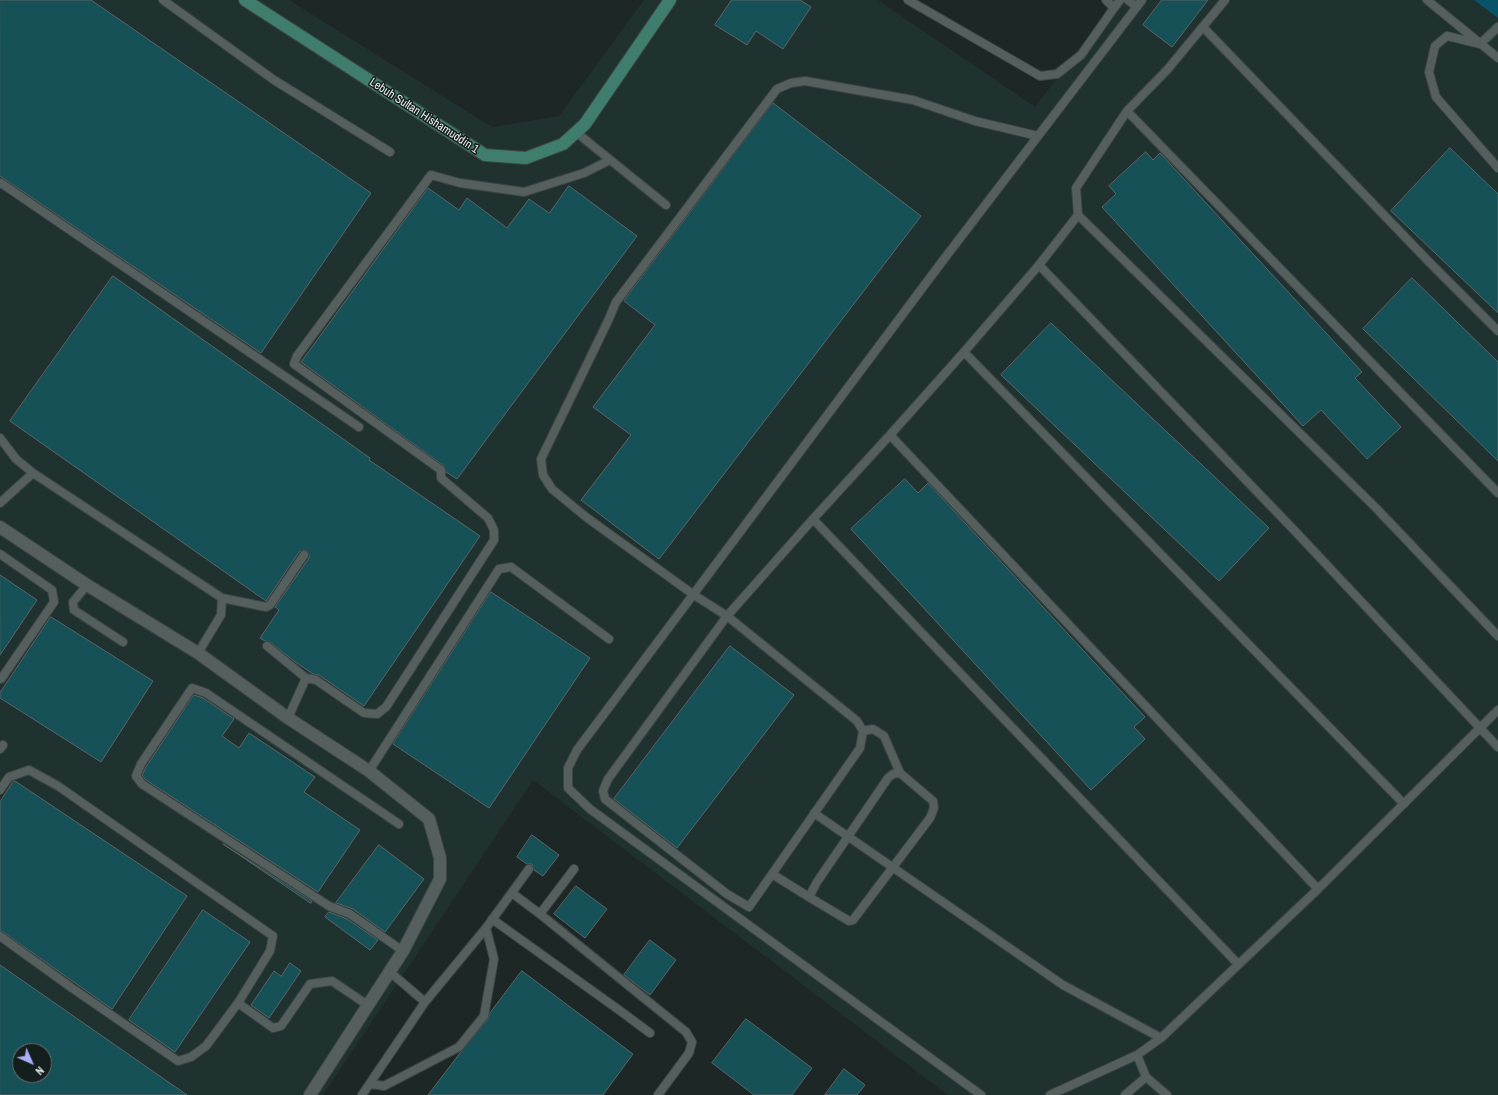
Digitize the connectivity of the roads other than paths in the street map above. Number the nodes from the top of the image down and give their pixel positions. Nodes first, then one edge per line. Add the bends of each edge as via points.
1 (163, 0) edge
2 (245, 0) edge
3 (670, 0) edge
4 (908, 0) edge
5 (1106, 0) edge
6 (1120, 0) edge
7 (1128, 0) edge
8 (1225, 0) edge
9 (1428, 0) edge
10 (1140, 3) edge
11 (1114, 8) junction
12 (1203, 26) junction
13 (1498, 27) edge
14 (1480, 44) junction
15 (1498, 58) edge
16 (1128, 111) junction
17 (577, 133) junction
18 (1038, 136) junction
19 (390, 152) dead end
20 (610, 160) junction
21 (1498, 168) edge
22 (0, 184) edge
23 (666, 205) dead end
24 (1078, 215) junction
25 (1039, 265) junction
26 (1498, 331) edge
27 (964, 352) junction
28 (359, 427) dead end
29 (890, 435) junction
30 (0, 438) edge
31 (33, 473) junction
32 (1498, 493) edge
33 (0, 503) edge
34 (813, 519) junction
35 (0, 527) edge
36 (0, 554) edge
37 (304, 555) dead end
38 (87, 585) junction
39 (694, 595) junction
40 (222, 598) junction
41 (727, 616) junction
42 (1498, 636) edge
43 (609, 639) dead end
44 (123, 642) dead end
45 (267, 646) dead end
46 (198, 653) junction
47 (306, 678) junction
48 (0, 679) edge
49 (1498, 710) edge
50 (288, 718) junction
51 (1480, 728) junction
52 (863, 731) junction
53 (1498, 747) edge
54 (369, 771) junction
55 (900, 773) junction
56 (0, 790) edge
57 (1404, 804) junction
58 (814, 814) junction
59 (399, 824) dead end
60 (848, 837) junction
61 (892, 868) junction
62 (529, 869) dead end
63 (574, 869) dead end
64 (772, 874) junction
65 (1318, 889) junction
66 (512, 893) junction
67 (809, 897) junction
68 (540, 914) junction
69 (492, 919) junction
70 (486, 928) junction
71 (0, 936) edge
72 (403, 951) junction
73 (1238, 964) junction
74 (390, 972) junction
75 (425, 1002) junction
76 (238, 1003) junction
77 (369, 1006) junction
78 (650, 1034) dead end
79 (1161, 1038) junction
80 (1136, 1055) junction
81 (1146, 1077) junction
82 (370, 1084) junction
83 (310, 1095) edge
84 (362, 1095) edge
85 (658, 1095) edge
86 (981, 1095) edge
87 (1050, 1095) edge
88 (1125, 1095) edge
89 (1167, 1095) edge

1 - 19 lane via 274,80
2 - 17 street, Lebuh Sultan Hishamuddin 1 via 485,155 526,158 564,144
3 - 17 street, Lebuh Sultan Hishamuddin 1
4 - 11 lane via 1040,76 1057,74 1081,55
5 - 11 lane
6 - 11 lane
7 - 10 lane
8 - 12 lane
9 - 14 lane
10 - 18 lane
12 - 16 lane via 1167,70
12 - 26 lane
13 - 14 lane
14 - 15 lane
14 - 21 lane via 1447,36 1435,46 1429,72 1436,97
16 - 24 lane via 1076,188
16 - 32 lane
17 - 20 lane
18 - 39 lane
18 - 39 lane via 975,121 913,100 805,81 790,83 777,89 616,302 541,459 543,475 552,489 586,517
20 - 23 lane
20 - 47 lane via 584,173 524,192 460,183 431,175 297,356 294,364 441,470 441,478 488,518 494,530 494,540 381,711 376,714 364,713 316,680
22 - 28 lane
24 - 25 lane
24 - 42 lane via 1376,508
25 - 27 lane
25 - 51 lane
27 - 29 lane
27 - 57 lane
29 - 34 lane
29 - 65 lane
30 - 31 lane via 16,458
31 - 33 lane
31 - 40 lane
34 - 41 lane
34 - 73 lane
35 - 38 street
36 - 48 lane via 52,590 54,602
37 - 40 lane via 270,605 266,607
38 - 44 lane via 73,602 74,610
38 - 46 street
39 - 41 lane
39 - 86 lane via 577,750 568,768 568,788 590,809
40 - 46 lane via 221,616
41 - 52 lane via 857,721
41 - 64 lane via 608,779 603,791 605,799 728,894 749,907
43 - 54 lane via 511,567 499,569
45 - 47 lane
46 - 50 street
47 - 50 lane
49 - 51 lane
50 - 54 street
51 - 53 lane
51 - 57 lane
52 - 55 lane via 873,729 884,736
52 - 58 lane via 860,748
54 - 72 street via 429,819 440,858 440,879
55 - 60 lane via 888,778
55 - 61 lane via 933,801 934,808 930,818
56 - 76 lane via 9,777 29,770 58,786 273,936 270,952
57 - 65 lane
58 - 60 lane
58 - 64 lane
59 - 72 lane via 206,693 192,688 141,764 136,776 142,784 322,902 350,914
60 - 61 lane
60 - 67 lane
61 - 67 lane via 853,920 849,921
61 - 79 lane via 1063,985
62 - 66 lane
63 - 68 lane
64 - 67 lane
65 - 73 lane
66 - 68 lane
66 - 69 lane
68 - 85 lane via 686,1032 692,1042 689,1053
69 - 70 lane
69 - 78 lane
70 - 75 lane
70 - 82 lane via 494,959 484,1016 459,1047 384,1086
71 - 76 lane via 178,1061 191,1057 206,1046
72 - 74 street
73 - 79 lane
74 - 75 lane
74 - 77 street
75 - 82 lane
76 - 77 lane via 273,1028 281,1026 310,984 332,981
77 - 83 street
79 - 80 lane
80 - 81 lane
80 - 87 lane
81 - 88 lane
81 - 89 lane
82 - 84 lane

